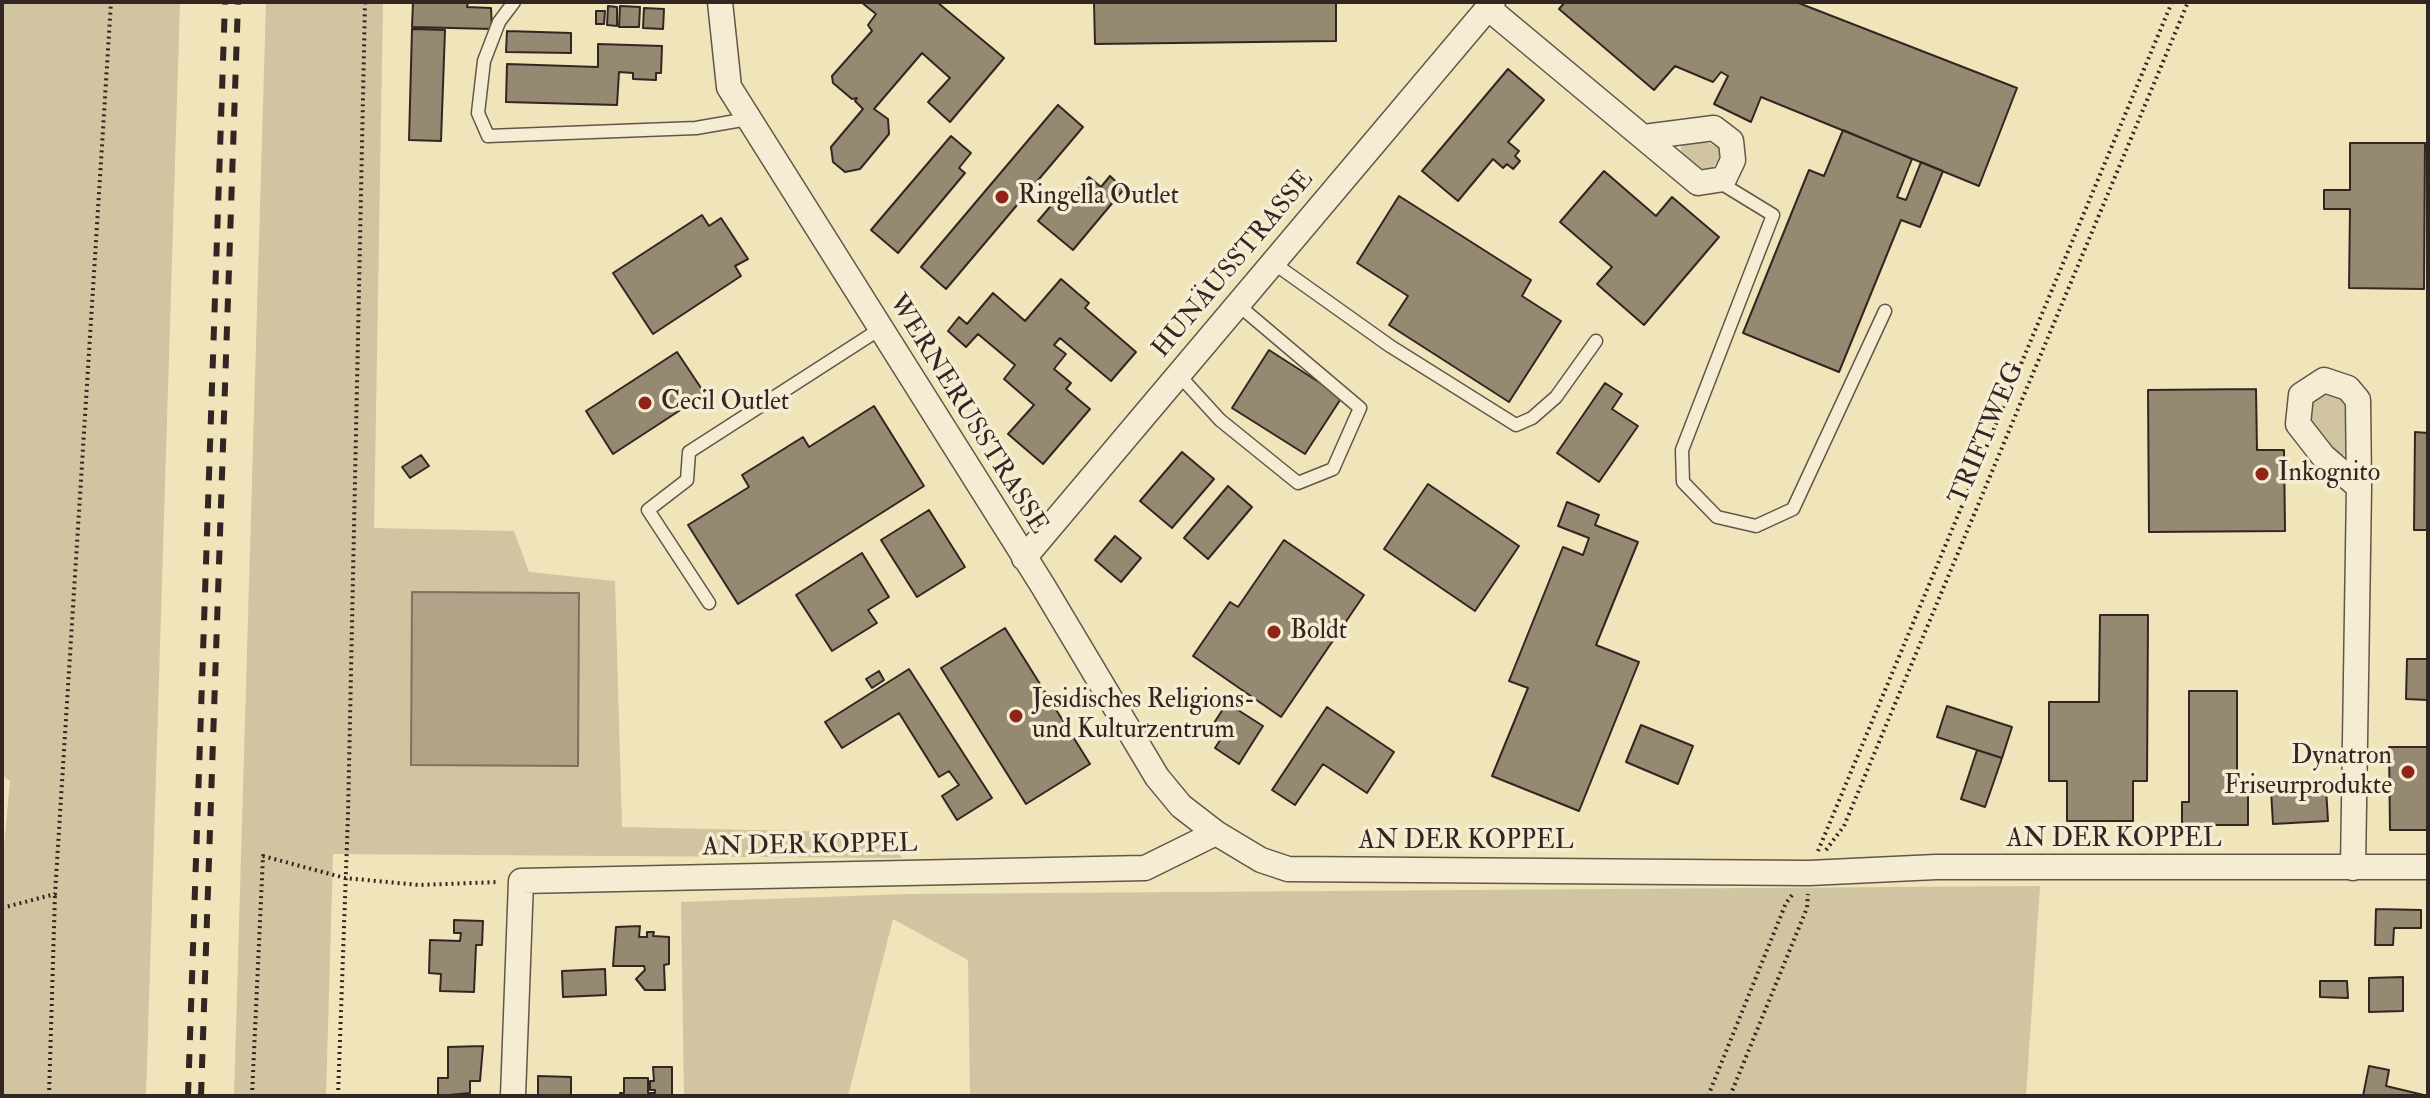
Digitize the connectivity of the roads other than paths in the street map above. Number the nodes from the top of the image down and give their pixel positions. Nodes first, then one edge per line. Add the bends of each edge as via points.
1 (514, 2) edge
2 (706, 2) edge
3 (720, 2) edge
4 (1490, 5) edge
5 (748, 119) junction
6 (1644, 137) junction
7 (1716, 180) junction
8 (1272, 262) junction
9 (1237, 304) junction
10 (1885, 311) dead end
11 (880, 329) junction
12 (1596, 341) dead end
13 (1178, 374) junction
14 (2359, 487) dead end
15 (1024, 558) junction
16 (709, 603) dead end
17 (1216, 833) junction
18 (2428, 867) edge
19 (2353, 868) junction
20 (513, 1096) edge

1 - 5 lane via 499,22 484,61 478,113 488,136 696,128
2 - 3 lane
3 - 5 street, WERNERUSSTRASSE via 729,87
4 - 6 street, HUNÄUSSTRASSE
4 - 8 street, HUNÄUSSTRASSE
5 - 11 street, WERNERUSSTRASSE
6 - 7 street, HUNÄUSSTRASSE via 1698,183
6 - 7 street via 1714,128 1731,141 1733,160 1724,179
7 - 10 lane via 1773,215 1682,450 1683,482 1717,517 1756,526 1793,509
8 - 9 street, HUNÄUSSTRASSE
8 - 12 lane via 1516,425 1556,397
9 - 13 street, HUNÄUSSTRASSE
9 - 13 lane via 1360,408 1333,469 1298,483 1220,420
11 - 15 street, WERNERUSSTRASSE
11 - 16 lane via 689,452 687,480 648,510
13 - 15 street, HUNÄUSSTRASSE
14 - 19 street
15 - 17 street, WERNERUSSTRASSE via 1157,777 1181,806
17 - 19 street, AN DER KOPPEL via 1261,860 1288,869 1809,873 1936,867
17 - 20 street, AN DER KOPPEL via 1145,868 521,881
18 - 19 street, AN DER KOPPEL

